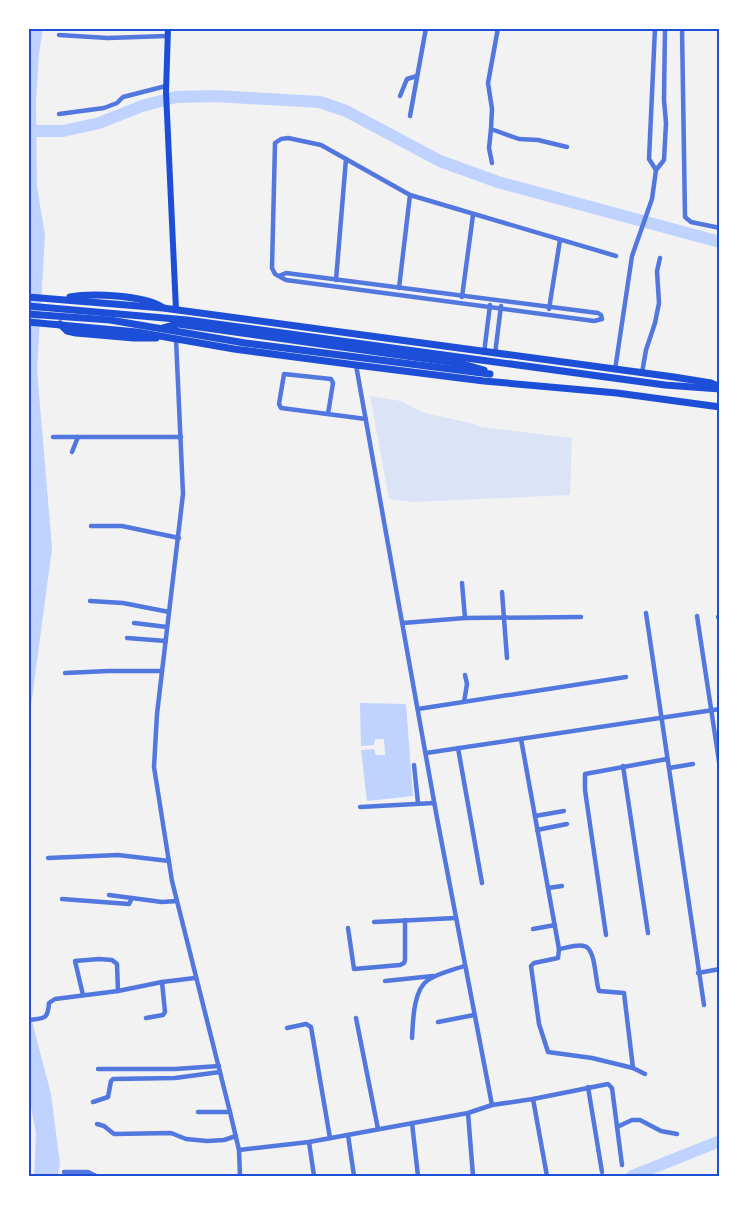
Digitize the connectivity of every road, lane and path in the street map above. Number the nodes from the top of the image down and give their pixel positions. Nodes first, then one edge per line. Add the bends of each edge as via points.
1 (168, 28) edge
2 (426, 28) edge
3 (498, 28) edge
4 (655, 28) edge
5 (666, 28) edge
6 (682, 28) edge
7 (59, 35) dead end
8 (167, 36) junction
9 (417, 76) junction
10 (166, 89) junction
11 (400, 96) dead end
12 (652, 113) junction
13 (59, 114) dead end
14 (665, 115) junction
15 (410, 116) dead end
16 (491, 129) junction
17 (567, 147) dead end
18 (346, 159) junction
19 (492, 163) dead end
20 (656, 170) junction
21 (410, 195) junction
22 (473, 215) junction
23 (720, 228) edge
24 (560, 240) junction
25 (616, 256) dead end
26 (660, 258) dead end
27 (279, 276) junction
28 (336, 279) junction
29 (335, 286) junction
30 (399, 287) junction
31 (398, 294) junction
32 (462, 295) junction
33 (28, 297) edge
34 (490, 300) junction
35 (502, 301) junction
36 (461, 302) junction
37 (28, 306) edge
38 (490, 306) junction
39 (549, 307) junction
40 (163, 308) junction
41 (501, 308) junction
42 (176, 310) junction
43 (28, 314) edge
44 (548, 315) junction
45 (489, 321) junction
46 (28, 322) edge
47 (499, 323) junction
48 (137, 332) junction
49 (164, 337) junction
50 (176, 339) junction
51 (484, 352) junction
52 (495, 354) junction
53 (356, 365) junction
54 (615, 370) junction
55 (642, 373) junction
56 (489, 374) junction
57 (504, 382) junction
58 (720, 388) edge
59 (720, 407) edge
60 (328, 414) junction
61 (366, 419) junction
62 (53, 437) dead end
63 (78, 437) junction
64 (181, 437) junction
65 (72, 452) dead end
66 (91, 525) dead end
67 (179, 538) junction
68 (462, 583) dead end
69 (502, 592) dead end
70 (90, 601) dead end
71 (169, 612) junction
72 (646, 613) dead end
73 (697, 616) dead end
74 (581, 617) dead end
75 (465, 618) junction
76 (504, 619) junction
77 (134, 623) dead end
78 (403, 623) junction
79 (167, 627) junction
80 (127, 638) dead end
81 (166, 641) junction
82 (507, 658) dead end
83 (162, 671) junction
84 (65, 673) dead end
85 (465, 675) dead end
86 (626, 677) dead end
87 (464, 702) junction
88 (418, 709) junction
89 (720, 709) edge
90 (712, 710) junction
91 (662, 718) junction
92 (521, 740) junction
93 (458, 748) junction
94 (426, 753) junction
95 (667, 759) junction
96 (693, 764) dead end
97 (414, 765) dead end
98 (623, 766) junction
99 (669, 768) junction
100 (720, 768) edge
101 (418, 803) junction
102 (434, 803) junction
103 (360, 807) dead end
104 (564, 811) dead end
105 (535, 816) junction
106 (567, 824) dead end
107 (537, 830) junction
108 (48, 858) dead end
109 (169, 861) junction
110 (482, 883) dead end
111 (562, 886) dead end
112 (548, 888) junction
113 (109, 896) dead end
114 (62, 898) dead end
115 (132, 898) junction
116 (177, 901) junction
117 (456, 918) junction
118 (405, 920) junction
119 (374, 922) dead end
120 (555, 925) junction
121 (348, 928) dead end
122 (533, 929) dead end
123 (648, 933) dead end
124 (606, 935) dead end
125 (559, 948) junction
126 (464, 966) junction
127 (720, 969) edge
128 (698, 973) junction
129 (436, 975) junction
130 (195, 978) junction
131 (385, 981) dead end
132 (162, 982) junction
133 (118, 991) junction
134 (83, 995) junction
135 (704, 1005) dead end
136 (474, 1015) junction
137 (146, 1018) dead end
138 (356, 1018) dead end
139 (28, 1020) edge
140 (438, 1022) dead end
141 (287, 1028) dead end
142 (412, 1038) dead end
143 (219, 1066) junction
144 (633, 1068) junction
145 (98, 1069) dead end
146 (220, 1072) junction
147 (645, 1074) dead end
148 (588, 1087) junction
149 (533, 1099) junction
150 (93, 1101) dead end
151 (492, 1105) junction
152 (198, 1112) dead end
153 (230, 1112) junction
154 (468, 1113) junction
155 (412, 1123) junction
156 (97, 1124) dead end
157 (617, 1126) junction
158 (378, 1129) junction
159 (678, 1134) dead end
160 (348, 1135) junction
161 (236, 1136) junction
162 (330, 1138) junction
163 (309, 1142) junction
164 (239, 1150) junction
165 (622, 1165) dead end
166 (64, 1172) dead end
167 (602, 1172) dead end
168 (96, 1176) edge
169 (240, 1176) edge
170 (314, 1176) edge
171 (354, 1176) edge
172 (418, 1176) edge
173 (473, 1176) edge
174 (547, 1176) edge

1 - 8 main road
2 - 9 street
3 - 16 street via 488,83
4 - 12 street
5 - 14 street
6 - 23 street via 685,217
7 - 8 street
8 - 10 main road
9 - 11 street via 407,79
9 - 15 street
10 - 13 street via 123,97 104,108
10 - 42 main road
12 - 14 street
12 - 20 street via 650,159
14 - 20 street via 664,160
16 - 17 street via 519,139
16 - 19 street
18 - 21 street
18 - 27 street via 313,142 288,138 275,144 272,268
18 - 28 street
20 - 54 street via 652,199 632,256
21 - 22 street
21 - 30 street
22 - 24 street
22 - 32 street
24 - 25 street
24 - 39 street
26 - 55 street via 659,303
27 - 28 street via 286,273
27 - 29 street
28 - 29 street
28 - 30 street
29 - 31 street
30 - 31 street
30 - 32 street
31 - 36 street
32 - 34 street
32 - 36 street
33 - 40 main road
34 - 35 street
34 - 38 street
35 - 39 street
35 - 41 street
36 - 38 street
37 - 58 main road via 187,320 665,385
38 - 41 street
38 - 45 street
39 - 44 street
39 - 44 street via 598,313 602,319
40 - 42 main road
40 - 49 main road via 144,299 70,297 62,302 60,326 76,333
41 - 44 street
41 - 47 street
42 - 51 main road
43 - 56 main road via 110,320 245,343
45 - 47 street
45 - 51 street
46 - 48 main road
47 - 52 street
48 - 49 main road
48 - 56 main road via 178,324 463,364
49 - 50 main road
50 - 53 main road
50 - 64 street
51 - 52 main road
52 - 54 main road
53 - 57 main road
53 - 61 street
54 - 55 main road
55 - 58 main road via 705,382
56 - 57 main road
57 - 59 main road
60 - 60 street via 281,408 284,374 331,379
60 - 61 street
61 - 78 street
62 - 63 street
63 - 64 street
63 - 65 street
64 - 67 street via 183,494
66 - 67 street via 122,526
67 - 71 street
68 - 75 street
69 - 76 street
70 - 71 street
71 - 79 street
72 - 91 street
73 - 90 street
74 - 76 street
75 - 76 street
75 - 78 street
76 - 82 street
77 - 79 street
78 - 88 street
79 - 81 street
80 - 81 street
81 - 83 street
83 - 84 street
83 - 109 street via 154,756
85 - 87 street
86 - 87 street
87 - 88 street
88 - 94 street
89 - 90 street
90 - 91 street
90 - 100 street
91 - 92 street
91 - 95 street
92 - 93 street
92 - 105 street
93 - 94 street
93 - 110 street
94 - 102 street
95 - 98 street
95 - 99 street
96 - 99 street
97 - 101 street
98 - 123 street
98 - 124 street via 589,772 584,778
99 - 128 street
101 - 102 street
101 - 103 street
102 - 117 street
104 - 105 street
105 - 107 street
106 - 107 street
107 - 112 street
108 - 109 street via 118,855
109 - 116 street
111 - 112 street
112 - 120 street
113 - 115 street
114 - 115 street via 129,904
115 - 116 street
116 - 130 street
117 - 118 street
117 - 126 street
118 - 119 street
118 - 121 street via 405,963 400,964 354,969
120 - 122 street
120 - 125 street
125 - 144 street via 588,947 599,991 624,993
125 - 144 street via 558,958 531,966 545,1049 551,1054
126 - 129 street
126 - 136 street
127 - 128 street
128 - 135 street
129 - 131 street
129 - 142 street via 426,981 417,999
130 - 132 street
130 - 143 street
132 - 133 street
132 - 137 street via 165,1012
133 - 134 street
133 - 134 street via 117,964 112,960 75,961
134 - 139 street via 52,1000 46,1017
136 - 140 street
136 - 151 street
138 - 158 street
141 - 162 street via 306,1024 311,1027
143 - 145 street
143 - 146 street
144 - 147 street
146 - 150 street via 175,1078 113,1079 108,1097
146 - 153 street
148 - 149 street
148 - 157 street via 610,1085
148 - 167 street
149 - 151 street
149 - 174 street
151 - 154 street
152 - 153 street
153 - 161 street
154 - 155 street
154 - 173 street
155 - 158 street
155 - 172 street
156 - 161 street via 114,1134 171,1133 207,1141
157 - 159 street via 640,1120 661,1131
157 - 165 street
158 - 160 street
160 - 162 street
160 - 171 street
161 - 164 street
162 - 163 street
163 - 164 street
163 - 170 street
164 - 169 street
166 - 168 street

